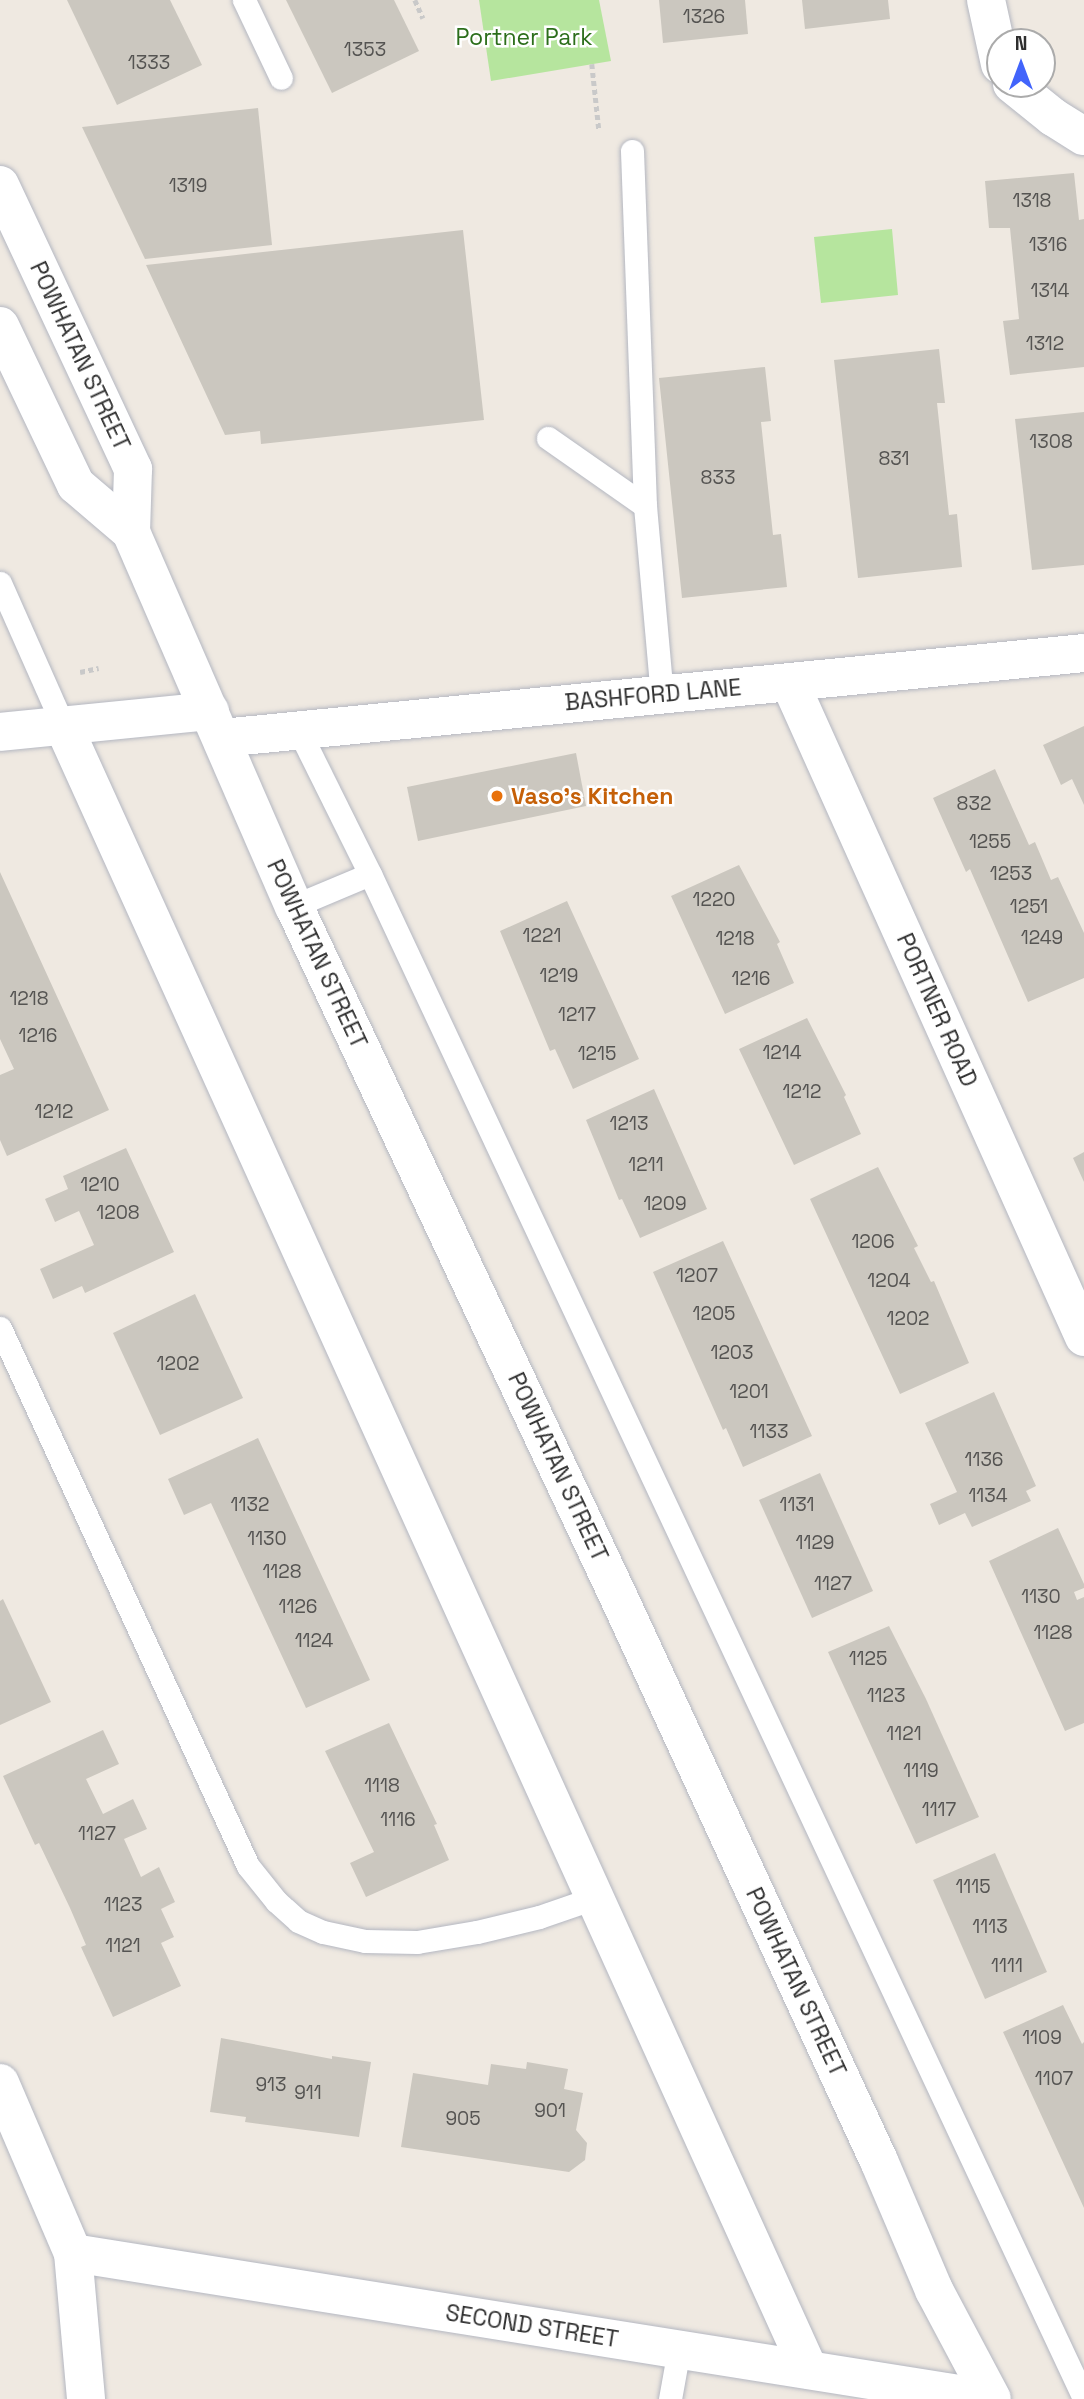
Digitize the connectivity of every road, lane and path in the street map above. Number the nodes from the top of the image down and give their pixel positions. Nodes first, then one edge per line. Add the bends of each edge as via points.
1 (244, 0) edge
2 (415, 0) edge
3 (986, 0) edge
4 (423, 18) dead end
5 (992, 28) edge
6 (281, 78) dead end
7 (1030, 98) edge
8 (1084, 136) edge
9 (632, 151) dead end
10 (0, 185) edge
11 (0, 326) edge
12 (548, 439) dead end
13 (645, 506) junction
14 (131, 532) junction
15 (0, 583) edge
16 (1084, 653) edge
17 (790, 683) junction
18 (662, 695) junction
19 (62, 725) junction
20 (216, 725) junction
21 (299, 731) junction
22 (0, 732) edge
23 (370, 874) junction
24 (294, 906) junction
25 (0, 1328) edge
26 (1084, 1337) edge
27 (594, 1898) junction
28 (0, 2083) edge
29 (73, 2253) junction
30 (679, 2349) junction
31 (809, 2370) junction
32 (1084, 2398) edge
33 (86, 2399) edge
34 (670, 2399) edge
35 (991, 2399) edge

1 - 6 lane
2 - 4 path
3 - 5 street
7 - 8 street
9 - 13 lane
10 - 14 street, POWHATAN STREET via 133,469
11 - 14 street, POWHATAN STREET via 76,485
12 - 13 lane
13 - 18 lane
14 - 20 street, POWHATAN STREET
15 - 19 lane
16 - 17 street, BASHFORD LANE
17 - 18 street, BASHFORD LANE
17 - 26 street, PORTNER ROAD
18 - 21 street, BASHFORD LANE
19 - 20 street, BASHFORD LANE
19 - 22 street, BASHFORD LANE
19 - 27 street
20 - 21 street, BASHFORD LANE
20 - 24 street, POWHATAN STREET
21 - 23 lane
23 - 24 lane
23 - 32 lane
24 - 35 street, POWHATAN STREET via 621,1600 934,2290
25 - 27 lane via 248,1867 276,1901 298,1921 323,1932 365,1941 417,1942 489,1929
27 - 31 street
28 - 29 street
29 - 30 street, SECOND STREET
29 - 33 street
30 - 31 street, SECOND STREET
30 - 34 lane
31 - 35 street, SECOND STREET

